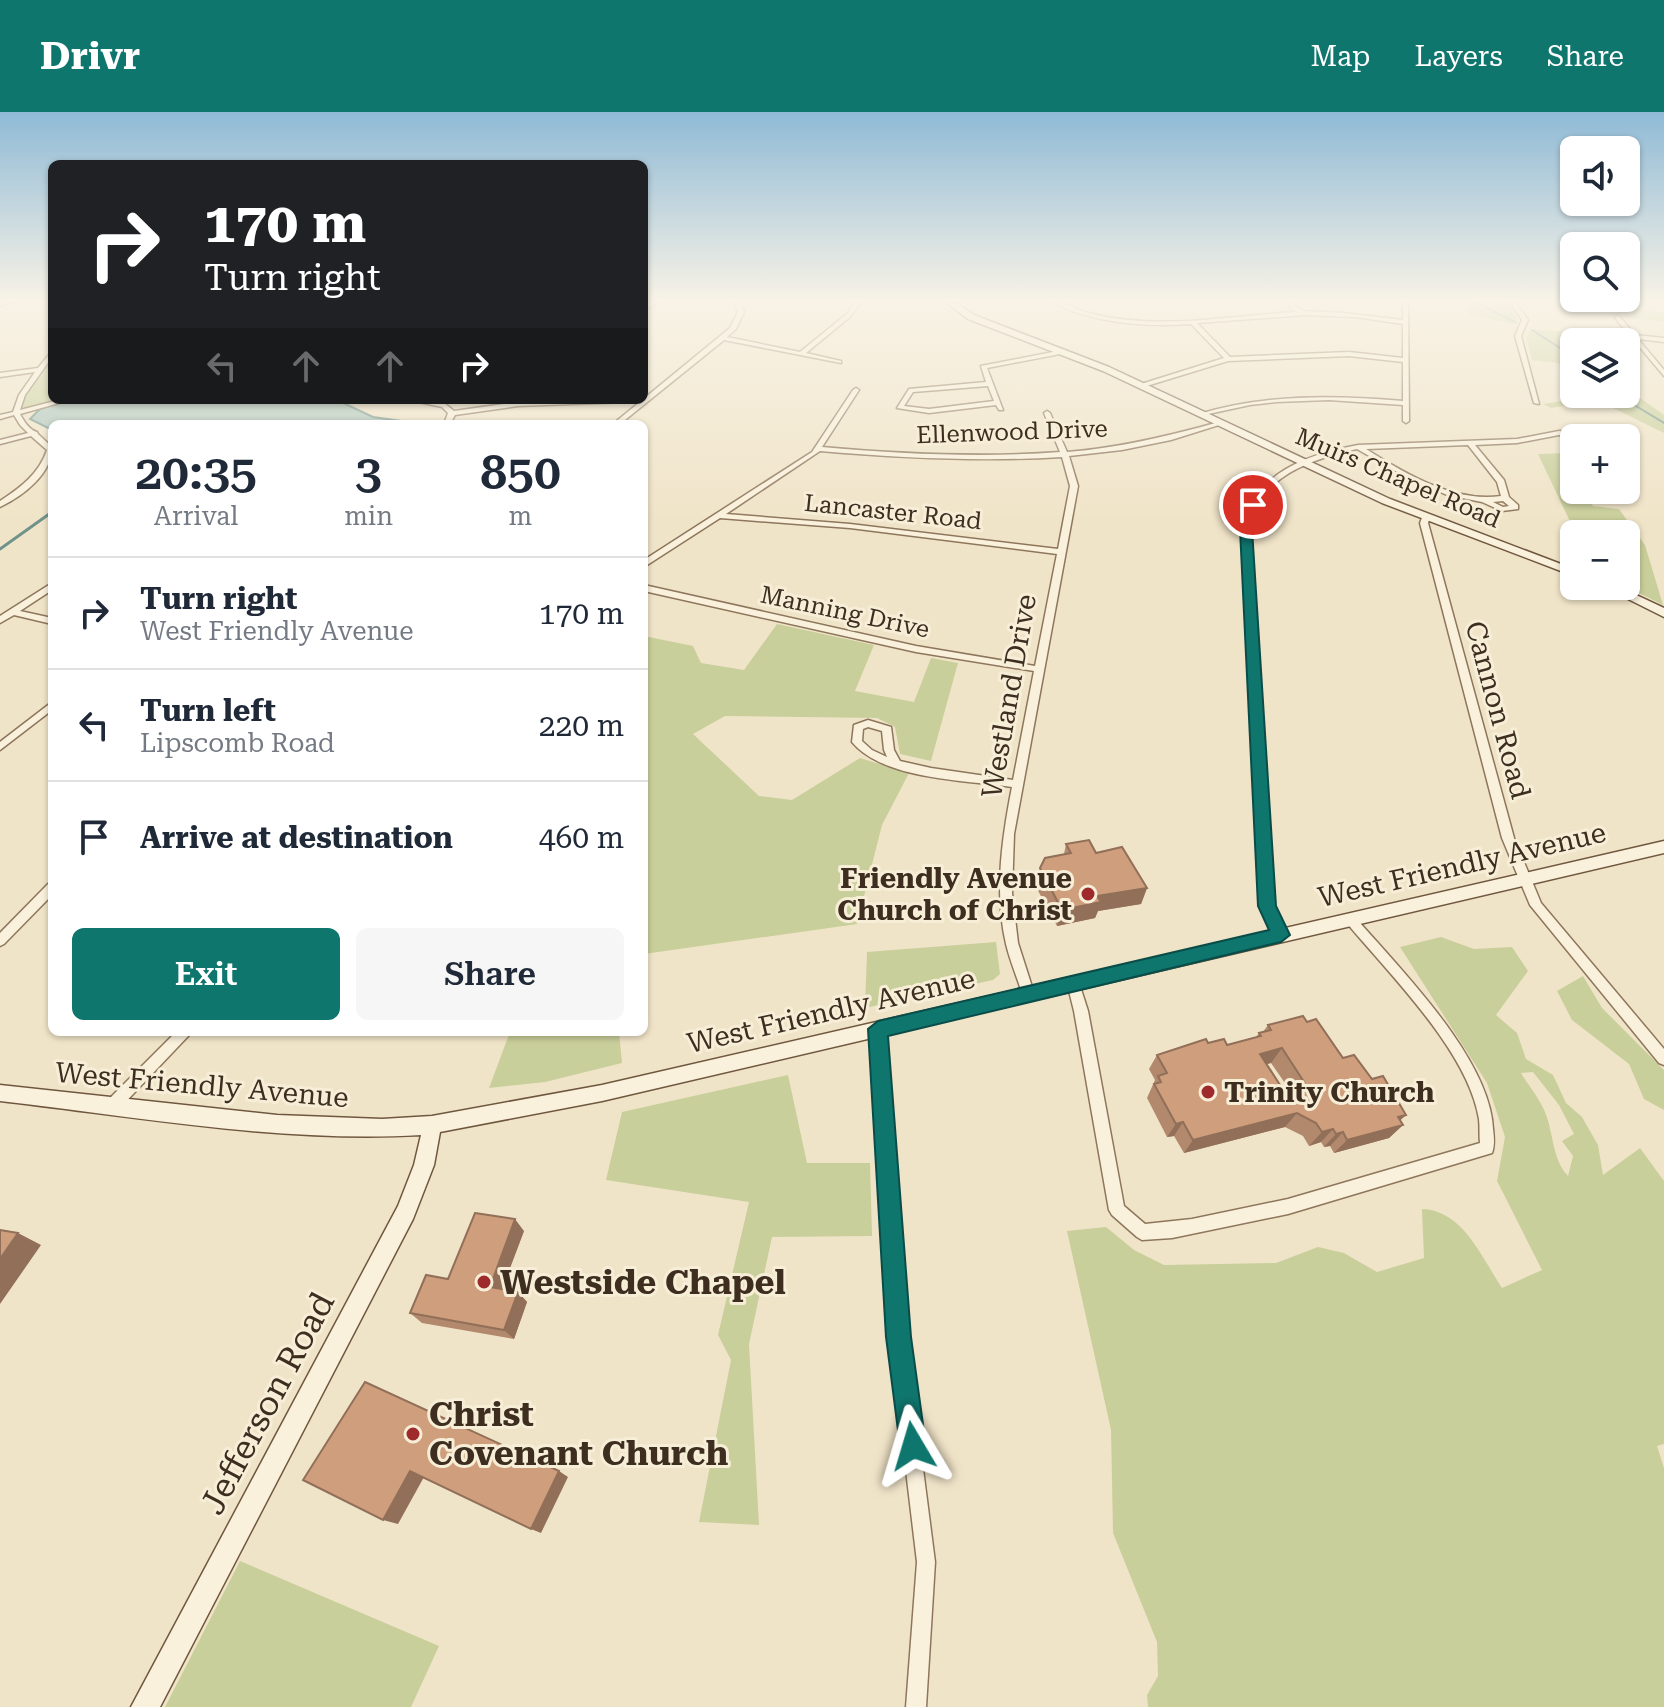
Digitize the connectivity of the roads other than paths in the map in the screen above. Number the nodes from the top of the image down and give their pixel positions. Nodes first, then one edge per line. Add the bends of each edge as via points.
1 (37, 373) edge
2 (679, 373) edge
3 (985, 373) edge
4 (1112, 373) edge
5 (1181, 373) edge
6 (1406, 373) edge
7 (1529, 373) edge
8 (988, 384) junction
9 (1140, 386) junction
10 (856, 390) dead end
11 (648, 398) edge
12 (1406, 403) junction
13 (1537, 403) dead end
14 (51, 404) edge
15 (438, 404) edge
16 (488, 404) edge
17 (547, 404) edge
18 (641, 404) edge
19 (485, 407) junction
20 (16, 413) junction
21 (452, 413) junction
22 (1047, 413) dead end
23 (1201, 415) junction
24 (0, 417) edge
25 (449, 420) edge
26 (621, 420) edge
27 (1406, 421) dead end
28 (1219, 424) junction
29 (35, 433) junction
30 (1560, 433) edge
31 (0, 442) edge
32 (1470, 443) junction
33 (48, 447) edge
34 (1358, 447) junction
35 (820, 449) junction
36 (1064, 453) junction
37 (48, 460) edge
38 (1305, 465) junction
39 (1505, 498) junction
40 (1483, 501) junction
41 (0, 505) edge
42 (721, 516) junction
43 (1426, 517) junction
44 (1059, 552) junction
45 (648, 562) edge
46 (1560, 568) edge
47 (48, 589) edge
48 (648, 589) edge
49 (1638, 600) edge
50 (12, 612) junction
51 (1663, 612) edge
52 (0, 620) edge
53 (48, 620) edge
54 (1039, 669) junction
55 (48, 708) edge
56 (0, 747) edge
57 (896, 764) dead end
58 (1017, 784) junction
59 (1664, 847) edge
60 (1527, 879) junction
61 (48, 891) edge
62 (1350, 919) junction
63 (1281, 935) junction
64 (0, 941) edge
65 (1073, 983) junction
66 (1028, 993) junction
67 (878, 1029) junction
68 (181, 1036) edge
69 (1664, 1059) edge
70 (0, 1093) edge
71 (111, 1107) junction
72 (432, 1125) junction
73 (145, 1707) edge
74 (916, 1707) edge

1 - 20 street
2 - 11 street
3 - 8 street
4 - 9 main road, Muirs Chapel Road
5 - 9 street
6 - 12 street
7 - 13 street
8 - 8 street via 919,388 906,394 900,408 999,406
9 - 23 main road, Muirs Chapel Road
10 - 35 street
12 - 23 street via 1358,398 1246,403
12 - 27 street
14 - 20 street
15 - 21 street
16 - 19 street
17 - 19 street
18 - 26 street
19 - 21 street
20 - 24 street
20 - 29 street
21 - 25 street
22 - 36 street, Westland Drive
23 - 28 main road, Muirs Chapel Road
28 - 36 street, Ellenwood Drive via 1136,446
28 - 38 main road, Muirs Chapel Road
29 - 31 street
29 - 33 street
30 - 32 street
32 - 34 street
32 - 39 street via 1501,482
34 - 38 street
34 - 40 street via 1386,466
35 - 36 street, Ellenwood Drive via 927,457
35 - 42 street
36 - 44 street, Westland Drive via 1074,486
37 - 41 street via 30,483
38 - 43 main road, Muirs Chapel Road
38 - 63 street via 1282,475 1259,495 1247,514 1246,529 1267,906
39 - 40 street
39 - 40 street via 1515,507 1502,509
42 - 44 street, Lancaster Road
42 - 45 street
43 - 46 main road, Muirs Chapel Road
43 - 60 street, Cannon Road via 1457,655 1508,838
44 - 54 street, Westland Drive
47 - 50 street
48 - 54 street, Manning Drive via 916,649
49 - 51 main road
50 - 52 street
50 - 53 street
54 - 58 street, Westland Drive
55 - 56 street
57 - 58 street
58 - 66 street, Westland Drive via 1006,893 1012,943
59 - 60 main road, West Friendly Avenue
60 - 62 main road, West Friendly Avenue
60 - 69 street, Cannon Road via 1536,905
61 - 64 street
62 - 63 main road, West Friendly Avenue
62 - 65 street via 1475,1079 1490,1127 1487,1148 1374,1185 1250,1216 1170,1232 1142,1232 1117,1210
63 - 65 main road, West Friendly Avenue
65 - 66 main road, West Friendly Avenue
66 - 67 main road, West Friendly Avenue
67 - 72 main road, West Friendly Avenue via 536,1108
67 - 74 street via 898,1337 926,1562
68 - 71 street
70 - 71 main road, West Friendly Avenue
71 - 72 main road, West Friendly Avenue via 322,1127
72 - 73 main road, Jefferson Road via 406,1212

